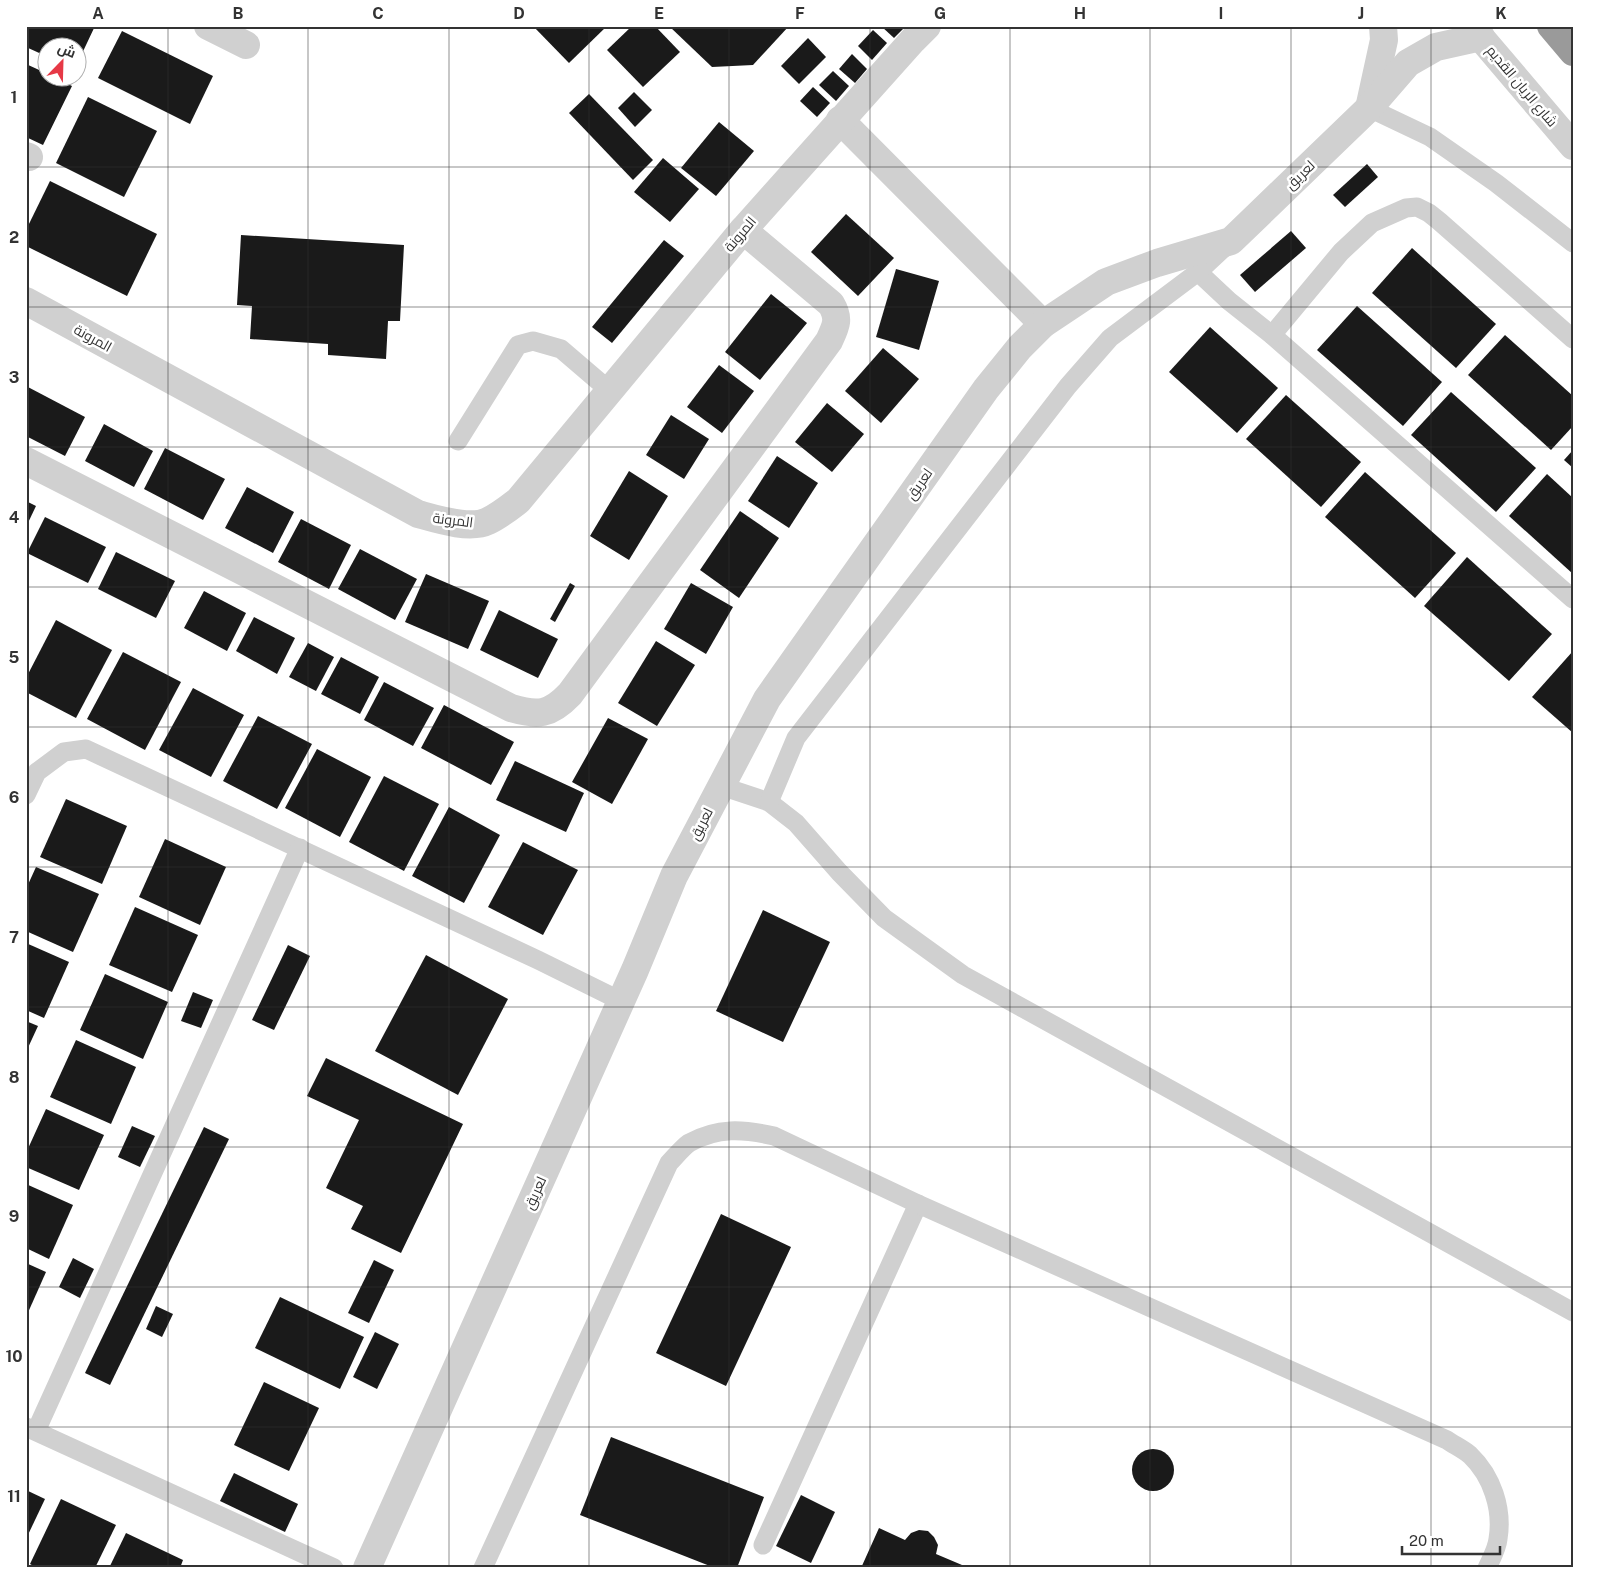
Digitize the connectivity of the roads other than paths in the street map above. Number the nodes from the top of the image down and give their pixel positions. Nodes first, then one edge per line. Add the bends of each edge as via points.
1 (208, 26) edge
2 (927, 26) edge
3 (1383, 26) edge
4 (1551, 26) edge
5 (1476, 32) edge
6 (246, 46) dead end
7 (1573, 52) edge
8 (1369, 108) junction
9 (840, 120) junction
10 (1573, 146) edge
11 (743, 230) junction
12 (1231, 241) junction
13 (1573, 243) edge
14 (1198, 272) junction
15 (26, 301) edge
16 (1044, 324) junction
17 (1272, 334) junction
18 (1573, 339) edge
19 (610, 391) junction
20 (458, 441) dead end
21 (26, 461) edge
22 (1573, 599) edge
23 (721, 786) junction
24 (26, 795) edge
25 (769, 802) junction
26 (300, 848) junction
27 (621, 1001) junction
28 (918, 1204) junction
29 (1573, 1312) edge
30 (31, 1429) edge
31 (763, 1545) dead end
32 (334, 1568) edge
33 (368, 1568) edge
34 (483, 1568) edge
35 (1487, 1568) edge

1 - 6 street
2 - 9 street, المرونة
3 - 8 street via 1384,40
4 - 7 highway
5 - 8 street, لعريق via 1436,47 1408,63
5 - 10 street, شارع الريان القديم
8 - 12 street, لعريق
8 - 13 lane via 1430,138 1496,183
9 - 11 street, المرونة
9 - 16 street
11 - 19 street, المرونة
11 - 21 street via 831,304 837,313 836,326 829,341 570,694 547,712 529,713 511,708
12 - 14 lane, لعريق
12 - 16 street, لعريق via 1106,282
14 - 17 lane
14 - 25 lane, لعريق via 1110,338 1068,386 796,738
15 - 19 street, المرونة via 418,514 446,521 487,522 518,501
16 - 23 street, لعريق via 1020,347 986,389 767,699
17 - 18 lane via 1341,252 1372,223 1406,208 1417,208 1439,221
17 - 22 lane
19 - 20 lane via 562,349 533,341 518,345
23 - 25 lane
23 - 27 street, لعريق via 674,876
24 - 26 lane via 37,772 64,752 86,749
25 - 29 lane via 796,823 884,918 963,975
26 - 27 lane
26 - 30 lane
27 - 33 street, لعريق
28 - 31 lane
28 - 34 lane via 774,1136 750,1131 720,1131 688,1144 669,1163
28 - 35 lane via 1447,1440 1469,1454 1485,1473 1499,1518 1498,1540
30 - 32 lane

